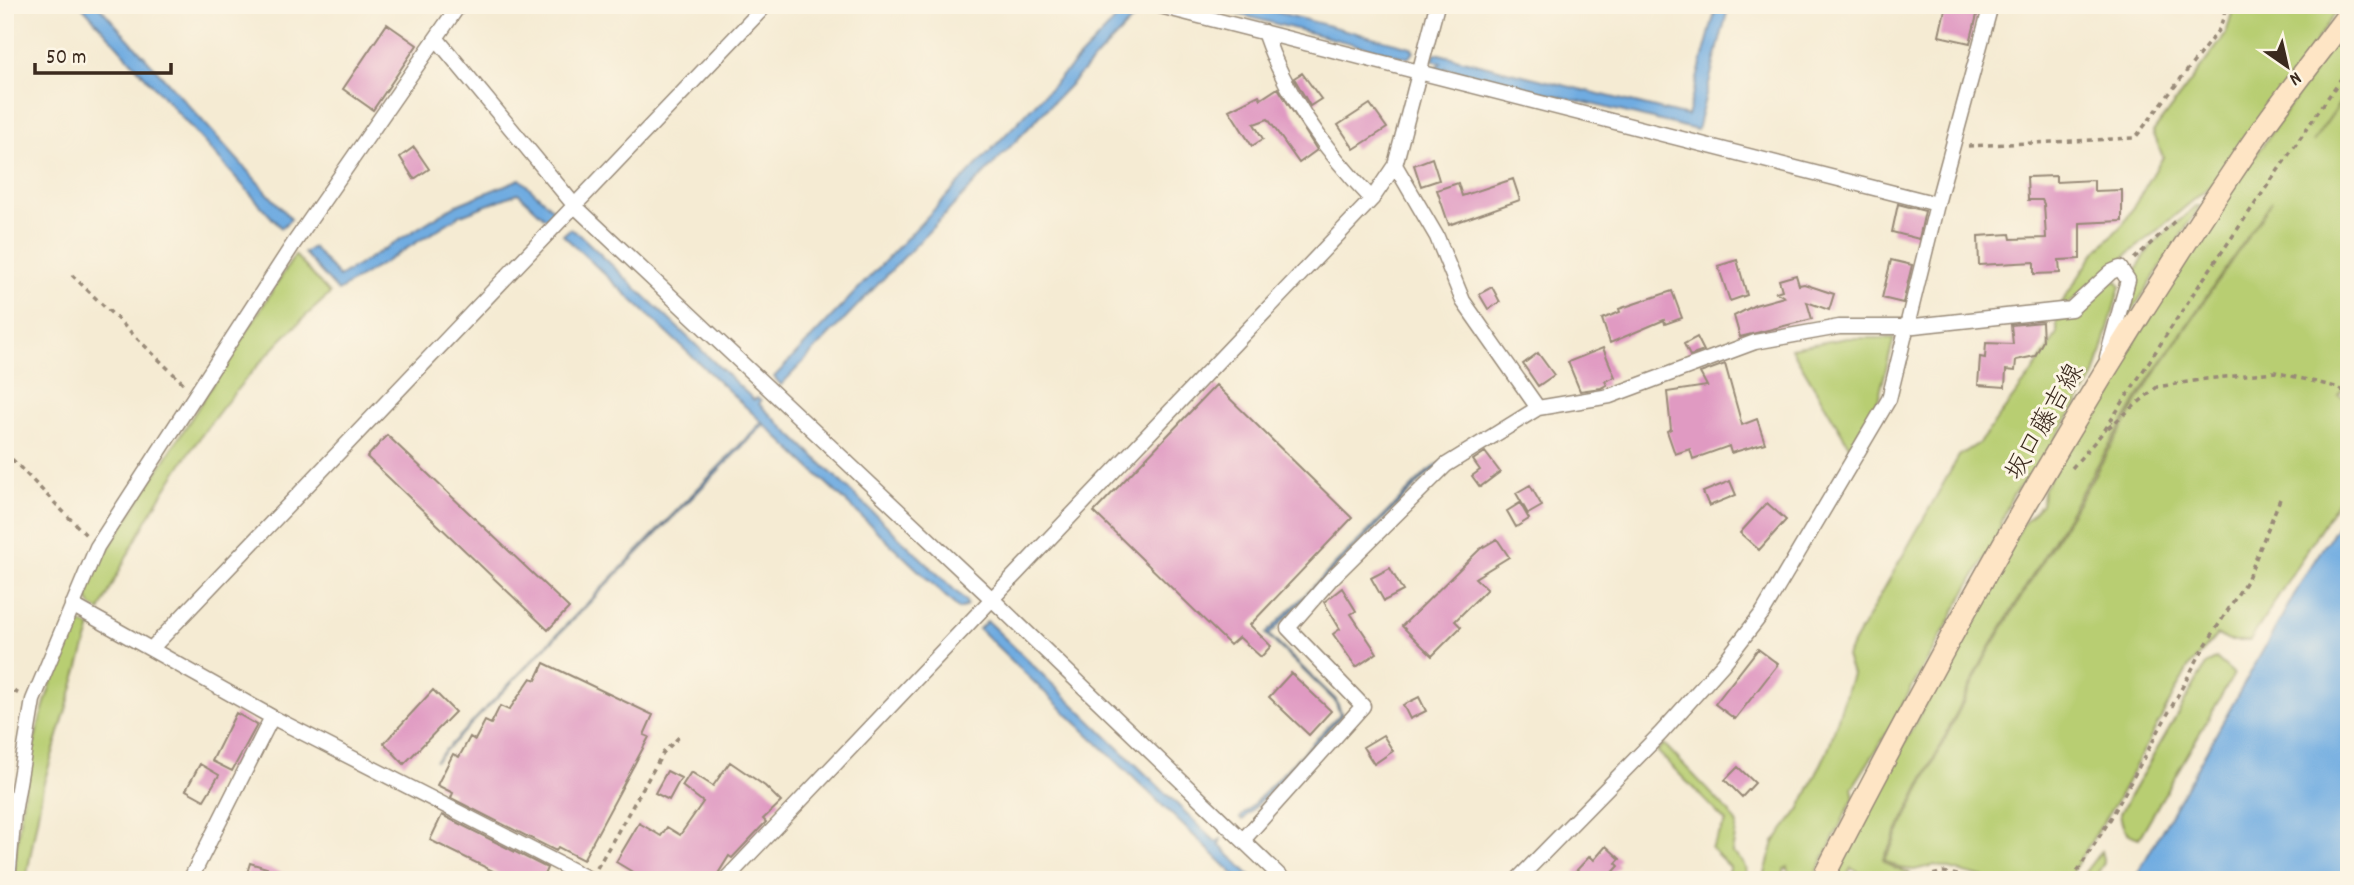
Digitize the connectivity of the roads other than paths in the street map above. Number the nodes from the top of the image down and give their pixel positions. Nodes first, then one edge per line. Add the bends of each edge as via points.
1 (459, 5) edge
2 (766, 5) edge
3 (1156, 5) edge
4 (1437, 5) edge
5 (1991, 5) edge
6 (2349, 13) edge
7 (1264, 32) junction
8 (437, 38) junction
9 (1420, 73) junction
10 (1395, 165) junction
11 (1372, 199) junction
12 (1937, 204) junction
13 (575, 206) junction
14 (1905, 327) junction
15 (2103, 372) junction
16 (1538, 408) junction
17 (991, 598) junction
18 (72, 605) junction
19 (151, 649) junction
20 (272, 717) junction
21 (1243, 840) junction
22 (584, 878) edge
23 (8, 880) edge
24 (190, 880) edge
25 (725, 880) edge
26 (1284, 880) edge
27 (1517, 880) edge
28 (1822, 880) edge

1 - 8 street
2 - 13 street
3 - 7 street
4 - 9 street
5 - 12 street
6 - 15 main road, 坂口藤吉線 via 2249,148
7 - 9 street
7 - 11 street via 1277,70 1294,99 1346,172
8 - 13 street
8 - 18 street via 294,243 97,547
9 - 10 street
9 - 12 street
10 - 11 street
10 - 16 street via 1437,237 1463,301
11 - 17 street
12 - 14 street
13 - 17 street
13 - 19 street
14 - 15 street via 2071,309 2120,268 2129,279
14 - 16 street via 1839,327 1755,342 1610,396
14 - 27 street via 1889,399 1763,611 1661,733
15 - 28 main road, 坂口藤吉線 via 1923,684
16 - 21 street via 1446,465 1288,628 1363,706
17 - 21 street
17 - 25 street
18 - 19 street
18 - 23 street via 33,700
19 - 20 street
20 - 22 street
20 - 24 street
21 - 26 street

